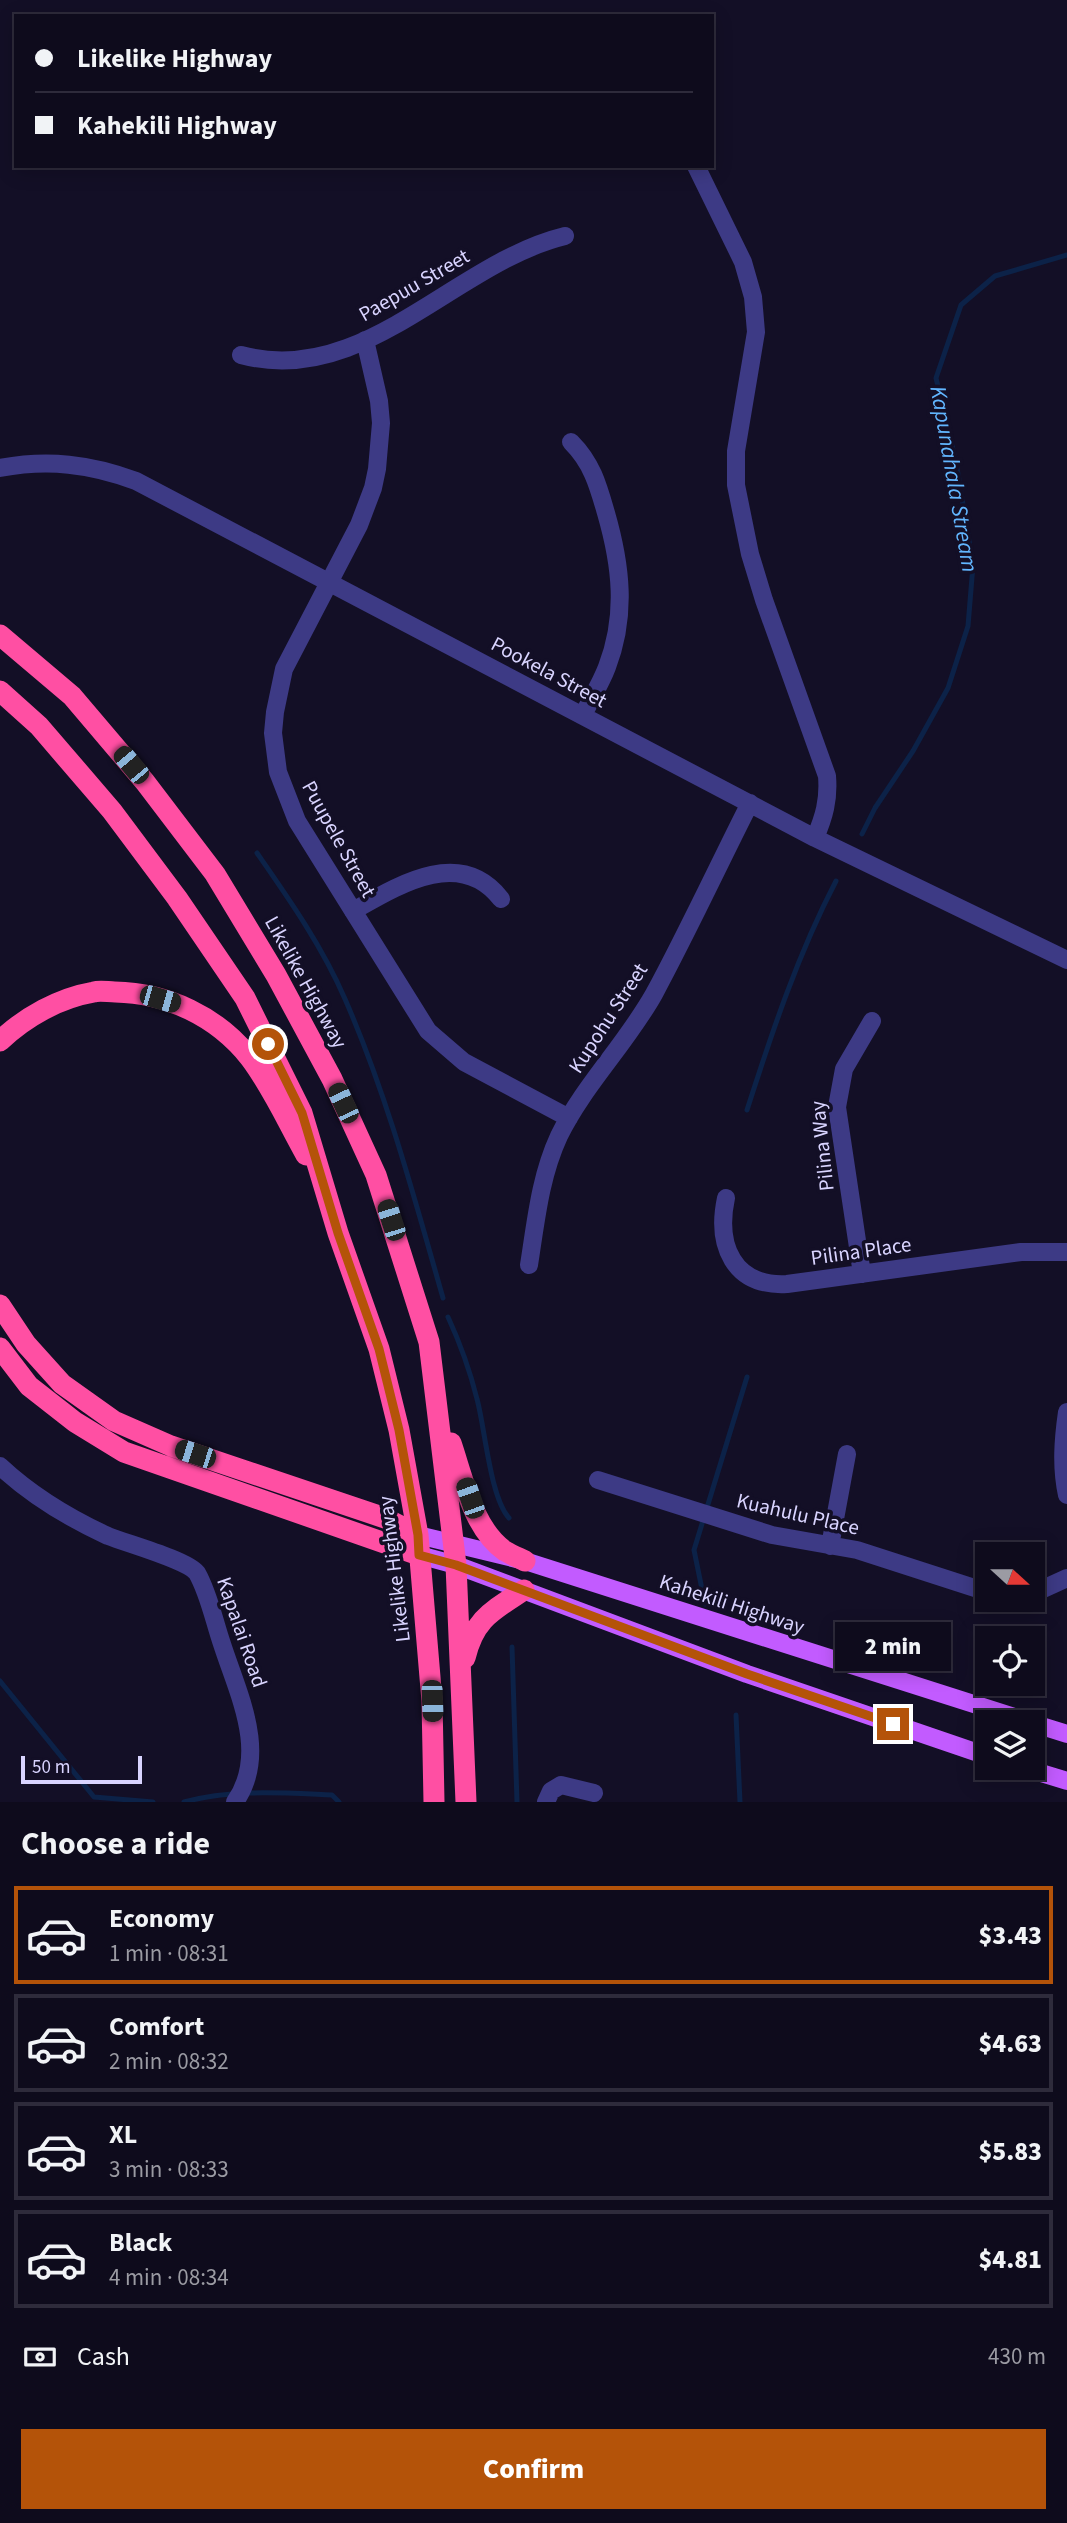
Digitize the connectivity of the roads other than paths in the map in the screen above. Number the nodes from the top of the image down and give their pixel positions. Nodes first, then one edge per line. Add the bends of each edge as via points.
1 (697, 168) edge
2 (565, 236) dead end
3 (365, 340) junction
4 (241, 355) dead end
5 (571, 442) dead end
6 (0, 468) edge
7 (329, 582) junction
8 (0, 635) edge
9 (0, 691) edge
10 (583, 715) junction
11 (750, 803) junction
12 (815, 838) junction
13 (501, 899) dead end
14 (353, 911) junction
15 (1067, 960) edge
16 (872, 1021) dead end
17 (0, 1041) edge
18 (569, 1118) junction
19 (323, 1185) junction
20 (726, 1198) dead end
21 (1067, 1252) edge
22 (530, 1265) dead end
23 (862, 1274) junction
24 (0, 1305) edge
25 (0, 1348) edge
26 (439, 1410) junction
27 (1067, 1412) edge
28 (848, 1454) dead end
29 (0, 1466) edge
30 (598, 1480) dead end
31 (1067, 1495) edge
32 (454, 1544) junction
33 (419, 1545) junction
34 (830, 1546) junction
35 (525, 1561) junction
36 (456, 1565) junction
37 (1067, 1578) edge
38 (975, 1588) edge
39 (1045, 1588) edge
40 (524, 1590) junction
41 (461, 1674) junction
42 (993, 1710) edge
43 (1045, 1727) edge
44 (1067, 1734) edge
45 (975, 1752) edge
46 (1045, 1774) edge
47 (1067, 1781) edge
48 (594, 1793) dead end
49 (234, 1802) edge
50 (434, 1802) edge
51 (466, 1802) edge
52 (546, 1802) edge

1 - 12 street via 743,262 753,297 756,332 736,451 736,485 764,600 827,776 828,801
2 - 3 street, Paepuu Street via 513,253 398,325
3 - 4 street, Paepuu Street via 296,361
3 - 7 street, Puupele Street via 379,401 377,469 359,525
5 - 10 street via 595,474 621,578 620,617 612,652
6 - 7 street, Pookela Street via 56,463 116,473
7 - 10 street, Pookela Street
7 - 14 street, Puupele Street via 284,669 273,733 278,772 289,805
8 - 26 highway, Likelike Highway via 72,696 145,782 215,874 276,975 332,1079 376,1175 429,1342
9 - 19 highway, Likelike Highway via 39,726 112,811 245,998 302,1113
10 - 11 street, Pookela Street
11 - 12 street, Pookela Street
11 - 18 street, Kupohu Street via 654,994
12 - 15 street, Pookela Street
13 - 14 street via 475,877 439,874 405,882
14 - 18 street, Puupele Street via 419,1020 438,1042 464,1062
16 - 23 street, Pilina Way via 844,1069 837,1107
17 - 19 highway via 16,1026 55,1004 95,991 138,992 183,1005 218,1026 250,1058
18 - 22 street, Kupohu Street via 545,1172
19 - 33 highway, Likelike Highway via 379,1349
20 - 23 street, Pilina Place via 722,1230 727,1250 738,1267 755,1279 776,1285
21 - 23 street, Pilina Place via 1021,1252
24 - 33 highway via 26,1344 62,1384 114,1420 171,1446 385,1518
25 - 33 highway via 29,1386 124,1452
26 - 32 highway, Likelike Highway
26 - 35 highway via 475,1512 503,1550
27 - 31 street via 1062,1463
28 - 34 street
29 - 49 street, Kapalai Road via 82,1523 188,1565 197,1573 248,1728 250,1767
30 - 34 street, Kuahulu Place via 772,1535
32 - 33 main road, Kahekili Highway
32 - 35 main road, Kahekili Highway
32 - 36 highway, Likelike Highway
33 - 36 main road
33 - 50 highway, Likelike Highway via 432,1701
34 - 38 street, Kuahulu Place via 881,1557
35 - 42 main road, Kahekili Highway
36 - 40 main road
36 - 41 highway, Likelike Highway
37 - 39 street
40 - 41 highway via 478,1624 468,1641
40 - 45 main road via 747,1674
41 - 51 highway, Likelike Highway
43 - 44 main road, Kahekili Highway
46 - 47 main road
48 - 52 street via 561,1785 551,1791

